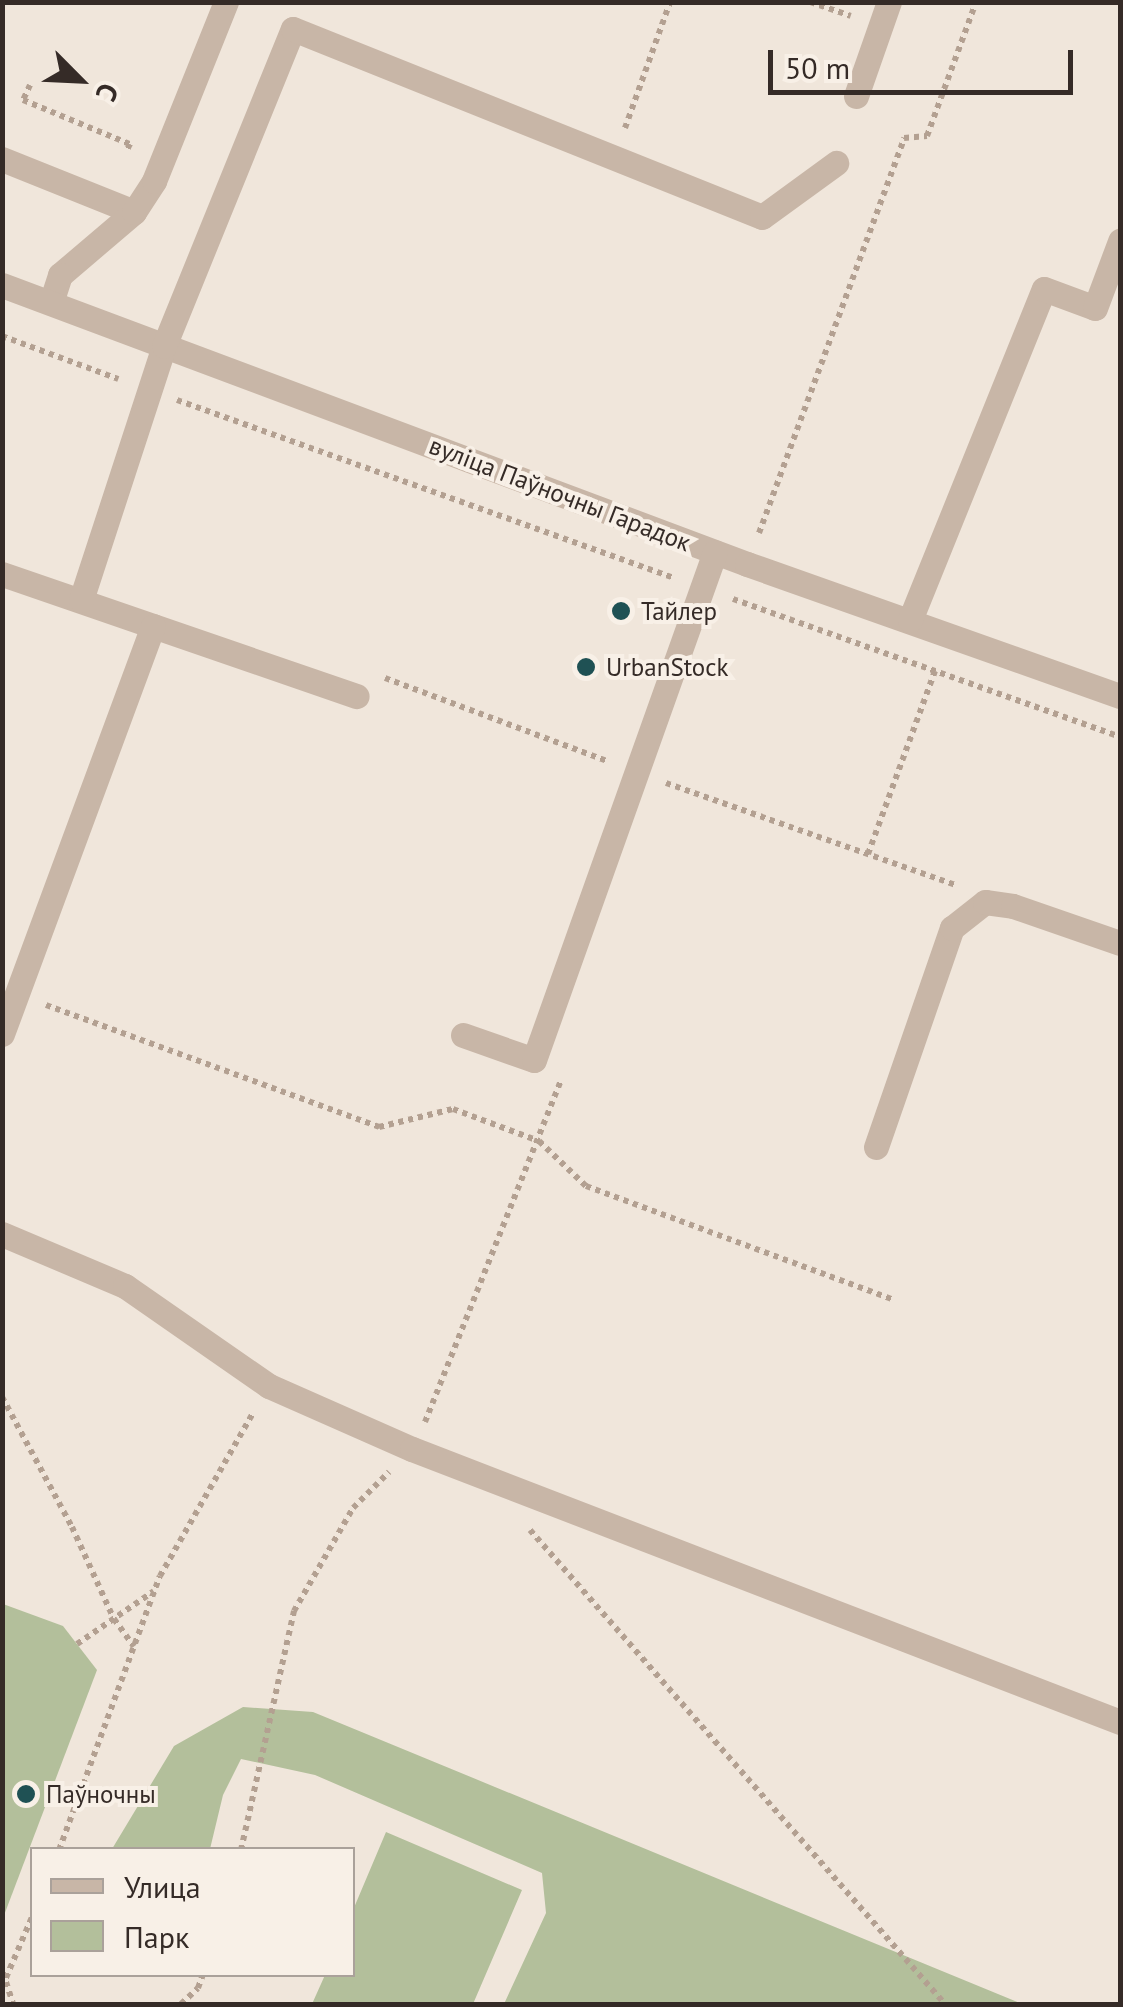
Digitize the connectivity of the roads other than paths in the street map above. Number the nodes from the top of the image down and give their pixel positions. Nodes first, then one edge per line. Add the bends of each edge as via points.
1 (226, 2) edge
2 (889, 2) edge
3 (856, 96) dead end
4 (2, 159) edge
5 (836, 163) dead end
6 (134, 212) junction
7 (1120, 241) edge
8 (2, 285) edge
9 (51, 302) junction
10 (164, 346) junction
11 (715, 552) junction
12 (2, 574) edge
13 (81, 600) junction
14 (910, 620) junction
15 (153, 626) junction
16 (356, 696) dead end
17 (1120, 696) edge
18 (1120, 942) edge
19 (2, 1034) edge
20 (464, 1035) dead end
21 (876, 1147) dead end
22 (2, 1234) edge
23 (1120, 1722) edge

1 - 6 street via 154,181
2 - 3 street
4 - 6 street
5 - 10 street via 762,217 293,29
6 - 9 street via 60,276
7 - 14 street via 1095,308 1044,289
8 - 9 street, вуліца Паўночны Гарадок
9 - 10 street, вуліца Паўночны Гарадок
10 - 11 street, вуліца Паўночны Гарадок
10 - 13 street
11 - 14 street, вуліца Паўночны Гарадок
11 - 20 street via 534,1060
12 - 13 street
13 - 15 street
14 - 17 street, вуліца Паўночны Гарадок
15 - 16 street
15 - 19 street
18 - 21 street via 986,902 952,928
22 - 23 street via 125,1286 269,1386 412,1449

